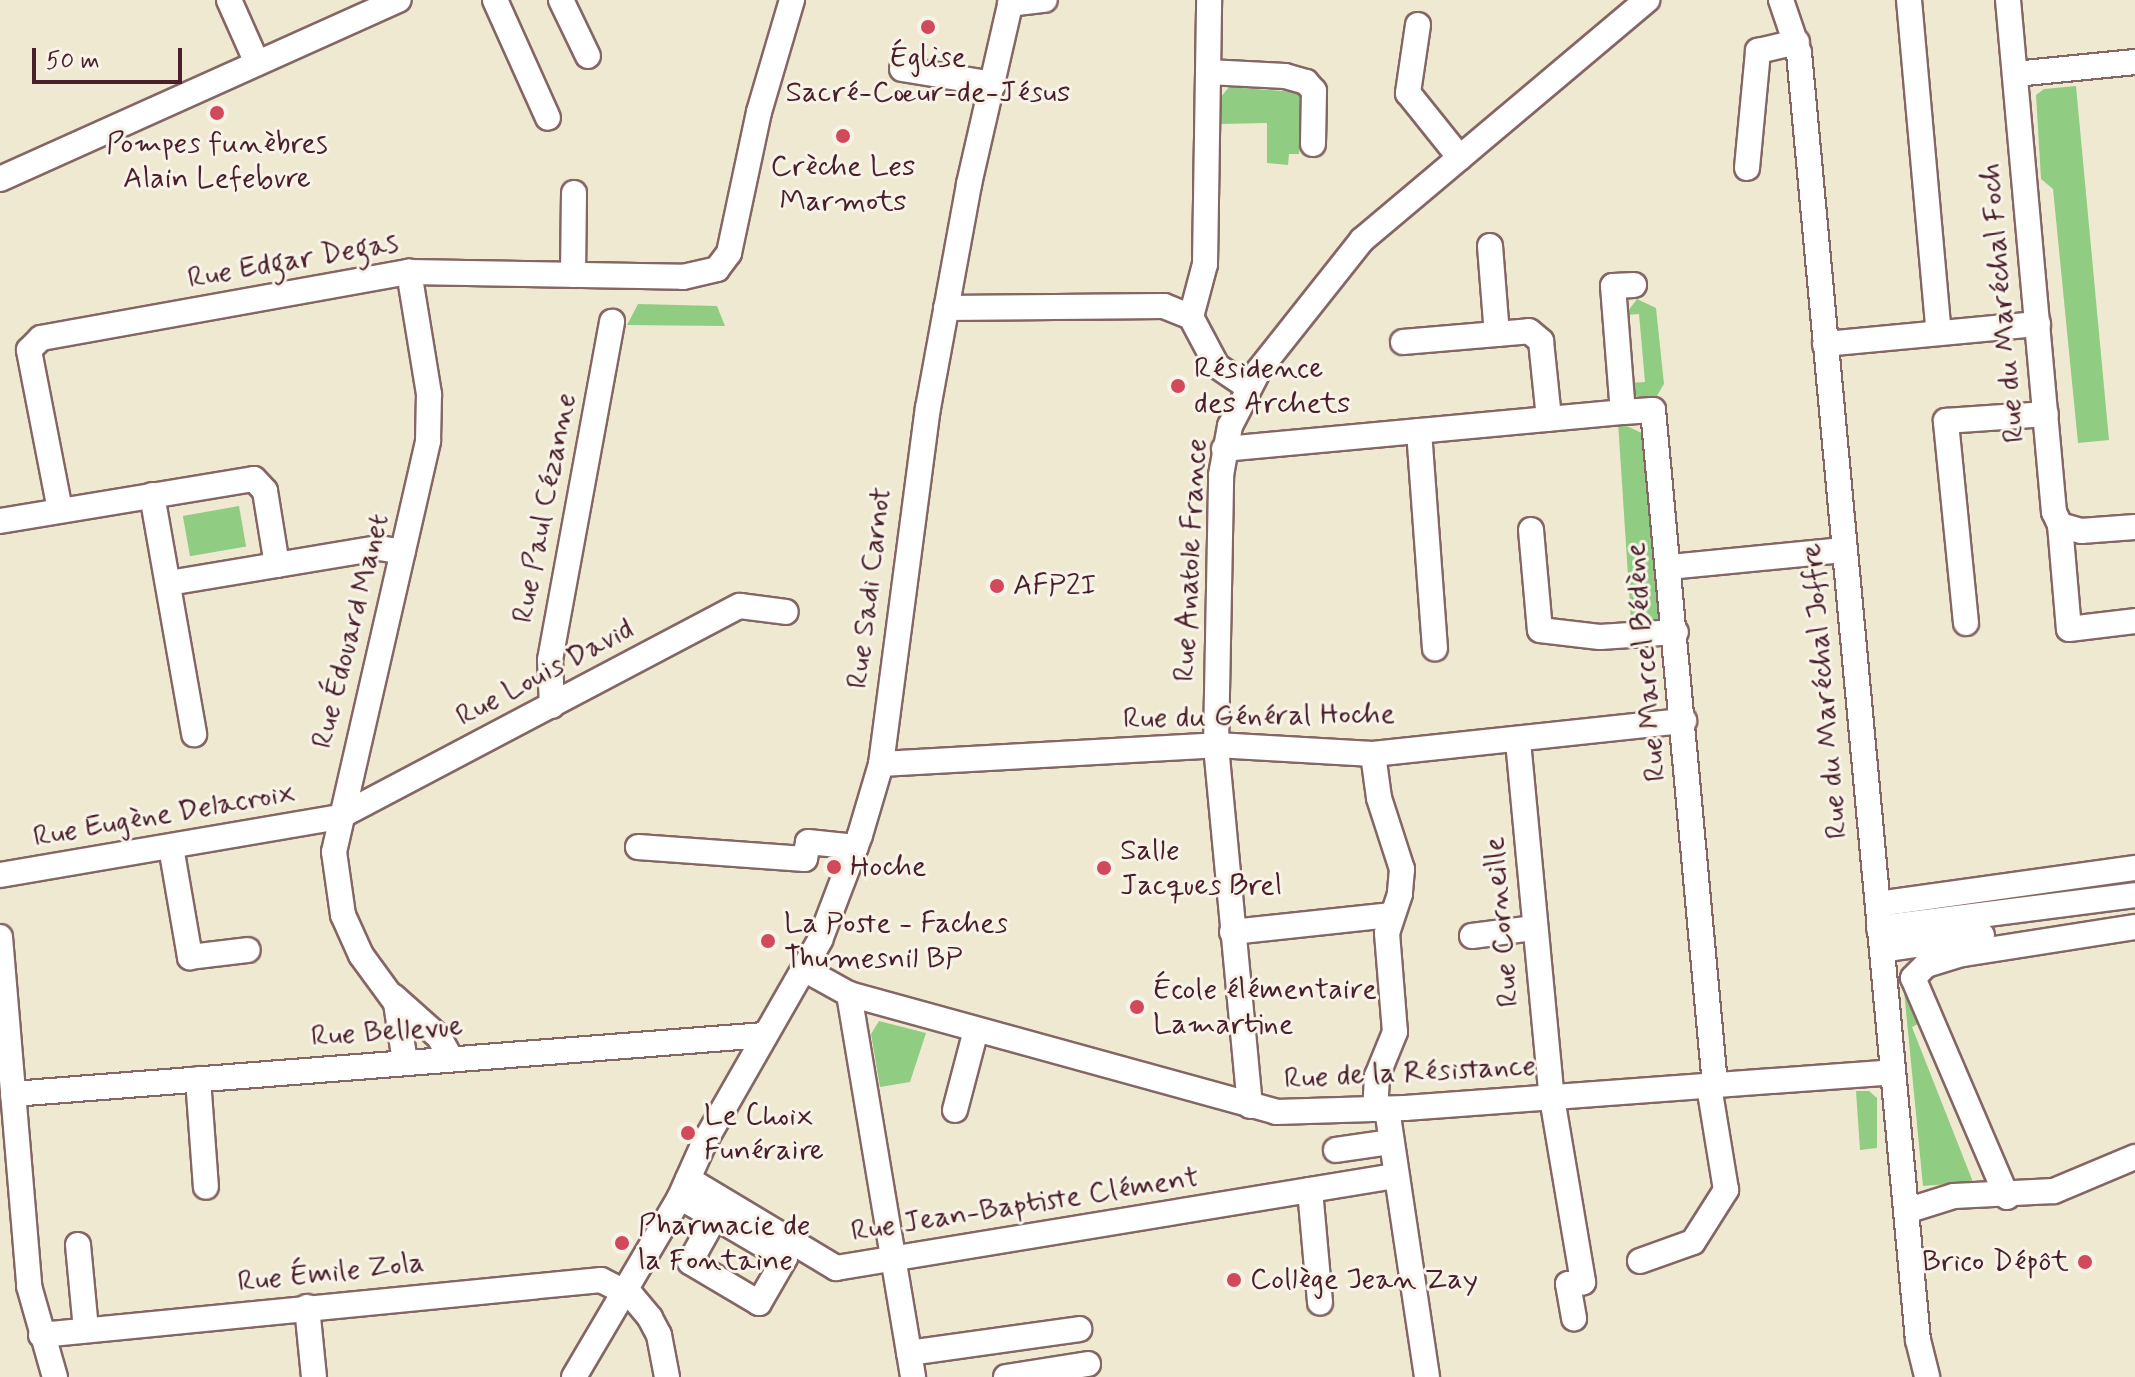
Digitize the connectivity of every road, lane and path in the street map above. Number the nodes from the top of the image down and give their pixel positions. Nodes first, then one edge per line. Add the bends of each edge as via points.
1 (229, 0) edge
2 (399, 0) edge
3 (495, 0) edge
4 (561, 0) edge
5 (792, 0) edge
6 (1045, 0) edge
7 (1209, 0) edge
8 (1647, 0) edge
9 (1781, 0) edge
10 (1909, 0) edge
11 (2008, 0) edge
12 (1010, 2) edge
13 (1418, 25) dead end
14 (1797, 42) junction
15 (588, 56) dead end
16 (2135, 62) edge
17 (257, 63) junction
18 (902, 69) dead end
19 (1208, 72) junction
20 (2015, 74) junction
21 (994, 84) junction
22 (548, 118) dead end
23 (1313, 144) dead end
24 (1460, 158) junction
25 (1747, 168) dead end
26 (0, 179) edge
27 (574, 193) dead end
28 (1490, 246) dead end
29 (409, 272) junction
30 (573, 275) junction
31 (1634, 285) dead end
32 (946, 308) junction
33 (1191, 317) junction
34 (612, 322) dead end
35 (2038, 324) junction
36 (1939, 333) junction
37 (1497, 334) junction
38 (1403, 342) dead end
39 (1825, 344) junction
40 (1248, 387) junction
41 (1623, 412) junction
42 (2046, 414) junction
43 (1549, 419) junction
44 (1419, 431) junction
45 (1224, 449) junction
46 (152, 495) junction
47 (60, 510) junction
48 (0, 521) edge
49 (2060, 525) junction
50 (2135, 527) edge
51 (1531, 530) dead end
52 (1844, 550) junction
53 (403, 552) junction
54 (277, 565) junction
55 (1670, 567) junction
56 (169, 583) junction
57 (786, 612) dead end
58 (2135, 621) edge
59 (1966, 623) dead end
60 (1676, 632) junction
61 (1435, 648) dead end
62 (552, 706) junction
63 (1684, 721) junction
64 (194, 734) dead end
65 (1518, 741) junction
66 (1216, 745) junction
67 (1373, 754) junction
68 (881, 764) junction
69 (339, 817) junction
70 (171, 847) junction
71 (638, 847) dead end
72 (856, 847) junction
73 (2135, 868) edge
74 (0, 875) edge
75 (2135, 895) edge
76 (1878, 904) junction
77 (2135, 913) edge
78 (1392, 915) junction
79 (2135, 927) edge
80 (1534, 928) junction
81 (1232, 932) junction
82 (1472, 936) dead end
83 (0, 937) edge
84 (1880, 939) junction
85 (248, 950) dead end
86 (804, 969) junction
87 (389, 992) junction
88 (849, 994) junction
89 (976, 1030) junction
90 (765, 1035) junction
91 (451, 1059) junction
92 (405, 1062) junction
93 (1893, 1072) junction
94 (198, 1079) junction
95 (1712, 1085) junction
96 (13, 1094) junction
97 (1552, 1098) junction
98 (1250, 1106) junction
99 (1381, 1109) junction
100 (955, 1110) dead end
101 (1391, 1142) junction
102 (1336, 1150) dead end
103 (2135, 1157) edge
104 (1395, 1176) junction
105 (206, 1187) dead end
106 (684, 1189) junction
107 (1310, 1190) junction
108 (2007, 1197) junction
109 (1906, 1211) junction
110 (715, 1217) dead end
111 (78, 1245) dead end
112 (893, 1260) junction
113 (1640, 1261) dead end
114 (624, 1290) junction
115 (1320, 1303) dead end
116 (307, 1307) junction
117 (1574, 1318) dead end
118 (86, 1329) junction
119 (1079, 1329) dead end
120 (41, 1335) junction
121 (1088, 1364) dead end
122 (911, 1365) edge
123 (55, 1377) edge
124 (314, 1377) edge
125 (574, 1377) edge
126 (667, 1377) edge
127 (1006, 1377) edge
128 (1427, 1377) edge
129 (1927, 1377) edge

1 - 17 street
2 - 17 street
3 - 22 street
4 - 15 street
5 - 30 street, Rue Edgar Degas via 759,112 729,253 717,269 695,276
6 - 12 street, Rue Sadi Carnot
7 - 19 street
8 - 24 street, Rue Anatole France
9 - 14 street, Rue du Maréchal Joffre
10 - 36 street
11 - 20 street, Rue du Maréchal Foch
12 - 21 street, Rue Sadi Carnot
13 - 24 street via 1408,93
14 - 25 street via 1758,51
14 - 39 street, Rue du Maréchal Joffre
16 - 20 street
17 - 26 street
18 - 21 street
19 - 23 street via 1306,82 1314,91
19 - 33 street via 1205,264
20 - 35 street, Rue du Maréchal Foch
21 - 32 street, Rue Sadi Carnot via 972,166
24 - 40 street, Rue Anatole France via 1362,240
27 - 30 street
28 - 37 street
29 - 30 street, Rue Edgar Degas
29 - 47 street, Rue Edgar Degas via 41,338 29,350
29 - 53 street, Rue Édouard Manet via 430,409 426,455
31 - 41 street via 1613,286
32 - 33 street via 1164,306
32 - 68 street, Rue Sadi Carnot via 913,495
33 - 40 street via 1217,366
34 - 62 street, Rue Paul Cézanne via 550,660
35 - 36 street
35 - 42 street, Rue du Maréchal Foch
36 - 39 street
37 - 38 street
37 - 43 street via 1529,331 1541,341
39 - 52 street, Rue du Maréchal Joffre
40 - 45 street, Rue Anatole France
41 - 43 street
41 - 55 street, Rue Marcel Bédène via 1653,410
42 - 49 street, Rue du Maréchal Foch via 2054,512
42 - 59 street via 1946,421
43 - 44 street
44 - 45 street
44 - 61 street
45 - 66 street, Rue Anatole France
46 - 47 street
46 - 54 street via 248,478 259,481
46 - 56 street
47 - 48 street
49 - 50 street via 2075,531
49 - 58 street, Rue du Maréchal Foch via 2069,629
51 - 60 street via 1540,630 1600,637
52 - 55 street
52 - 76 street, Rue du Maréchal Joffre
53 - 54 street via 379,548
53 - 69 street, Rue Édouard Manet
54 - 56 street
55 - 60 street, Rue Marcel Bédène
56 - 64 street
57 - 62 street, Rue Louis David via 740,606
60 - 63 street, Rue Marcel Bédène
62 - 69 street, Rue Louis David
63 - 65 street, Rue du Général Hoche
63 - 95 street, Rue Marcel Bédène
65 - 67 street, Rue du Général Hoche
65 - 80 street, Rue Corneille
66 - 67 street, Rue du Général Hoche
66 - 68 street, Rue du Général Hoche
66 - 81 street, Rue Anatole France
67 - 78 street via 1379,798 1400,855 1402,883
68 - 72 street, Rue Sadi Carnot
69 - 70 street, Rue Eugène Delacroix
69 - 87 street, Rue Édouard Manet via 334,872 343,915 361,955
70 - 74 street, Rue Eugène Delacroix
70 - 85 street via 190,957
71 - 72 street via 805,859 808,842
72 - 86 street, Rue Sadi Carnot via 831,917
73 - 76 street
75 - 84 street
76 - 84 street, Rue du Maréchal Joffre
77 - 84 street
78 - 81 street
78 - 99 street via 1387,933 1395,1032 1377,1076
79 - 108 street via 1963,954 1926,965 1913,978
80 - 82 street
80 - 97 street, Rue Corneille
81 - 98 street, Rue Anatole France
83 - 96 street
84 - 93 street, Rue du Maréchal Joffre
86 - 88 street, Rue de la Résistance
86 - 90 street, Rue Sadi Carnot
87 - 91 street, Rue Édouard Manet via 439,1037
87 - 92 street, Rue Édouard Manet via 399,1012
88 - 89 street, Rue de la Résistance
88 - 112 street
89 - 98 street, Rue de la Résistance
89 - 100 street
90 - 91 street, Rue Bellevue
90 - 106 street, Rue Sadi Carnot
91 - 92 street, Rue Bellevue
92 - 94 street, Rue Bellevue
93 - 95 street, Rue de la Résistance
93 - 109 street, Rue du Maréchal Joffre
94 - 96 street, Rue Bellevue
94 - 105 street
95 - 97 street, Rue de la Résistance
95 - 113 street, Rue Marcel Bédène via 1726,1190 1693,1242
96 - 120 street via 29,1286
97 - 99 street, Rue de la Résistance
97 - 117 street, Rue Corneille via 1583,1282 1568,1284
98 - 99 street, Rue de la Résistance via 1276,1112
99 - 101 street
101 - 102 street
101 - 104 street
103 - 108 street via 2054,1191
104 - 107 street, Rue Jean-Baptiste Clément
104 - 128 street
106 - 110 street
106 - 112 street, Rue Jean-Baptiste Clément via 836,1268
106 - 114 street, Rue Sadi Carnot
107 - 112 street, Rue Jean-Baptiste Clément
107 - 115 street
108 - 109 street via 1954,1196
109 - 129 street, Rue du Maréchal Joffre via 1919,1352
111 - 118 street
112 - 122 street
114 - 116 street, Rue Émile Zola via 592,1279
114 - 125 street, Rue Sadi Carnot
114 - 126 street via 656,1327
116 - 118 street, Rue Émile Zola
116 - 124 street
118 - 120 street, Rue Émile Zola
119 - 122 street
120 - 123 street
121 - 127 street

